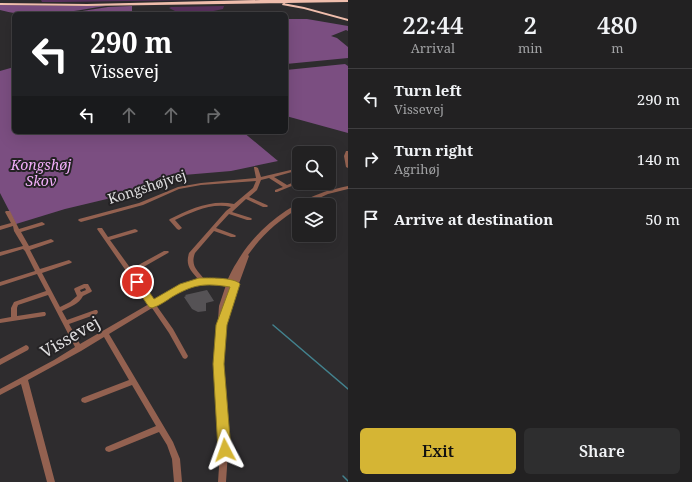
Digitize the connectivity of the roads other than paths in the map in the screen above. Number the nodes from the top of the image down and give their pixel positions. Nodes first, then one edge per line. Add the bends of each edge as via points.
1 (11, 0) edge
2 (224, 0) edge
3 (348, 1) edge
4 (204, 2) junction
5 (104, 3) junction
6 (0, 4) edge
7 (348, 20) edge
8 (348, 152) edge
9 (348, 167) edge
10 (256, 168) dead end
11 (292, 171) edge
12 (269, 176) junction
13 (259, 179) junction
14 (292, 184) edge
15 (287, 187) junction
16 (348, 187) edge
17 (277, 191) dead end
18 (246, 197) junction
19 (234, 206) junction
20 (265, 206) dead end
21 (8, 212) dead end
22 (228, 212) junction
23 (249, 219) dead end
24 (81, 220) dead end
25 (14, 224) junction
26 (42, 224) dead end
27 (0, 228) edge
28 (179, 228) dead end
29 (100, 229) dead end
30 (213, 229) junction
31 (17, 231) junction
32 (135, 231) dead end
33 (233, 236) dead end
34 (107, 239) junction
35 (52, 242) dead end
36 (26, 248) junction
37 (166, 252) dead end
38 (0, 254) edge
39 (69, 262) dead end
40 (39, 272) junction
41 (130, 272) junction
42 (203, 281) junction
43 (0, 284) edge
44 (232, 284) junction
45 (49, 292) junction
46 (80, 295) dead end
47 (152, 304) junction
48 (59, 310) junction
49 (95, 312) dead end
50 (43, 314) dead end
51 (14, 318) junction
52 (0, 321) edge
53 (66, 323) junction
54 (105, 333) junction
55 (26, 348) dead end
56 (79, 349) junction
57 (185, 356) dead end
58 (0, 362) edge
59 (24, 380) junction
60 (133, 381) junction
61 (0, 392) edge
62 (86, 400) dead end
63 (160, 428) junction
64 (109, 449) dead end
65 (51, 482) edge
66 (178, 482) edge
67 (222, 482) edge

1 - 5 highway via 38,3
2 - 5 highway
3 - 4 highway
3 - 7 highway via 327,7 328,12
4 - 6 highway
4 - 7 highway via 276,3
5 - 6 highway
8 - 9 street
10 - 13 street
11 - 12 street, Kongshøjvej
12 - 13 street, Kongshøjvej
12 - 15 street
13 - 18 street via 255,189
13 - 24 street, Kongshøjvej via 178,188 141,204 93,219
14 - 15 street
15 - 17 street
16 - 44 street via 319,195 295,207 273,223 249,250
18 - 19 street
18 - 20 street
19 - 22 street
19 - 28 street via 224,204 198,208 172,218
21 - 25 street
22 - 23 street
22 - 30 street
25 - 27 street
25 - 31 street
26 - 31 street
29 - 34 street
30 - 33 street
30 - 42 street via 189,258 190,264
31 - 36 street
32 - 34 street
34 - 41 street
35 - 36 street
36 - 38 street
36 - 40 street
37 - 41 street
39 - 40 street
40 - 43 street
40 - 45 street
41 - 47 street
42 - 44 street, Vissevej
42 - 47 street, Vissevej via 183,286
44 - 67 street via 221,312 218,364 225,450
45 - 48 street
45 - 51 street via 16,304
46 - 48 street via 77,301
47 - 54 street, Vissevej
47 - 57 street via 171,330
48 - 53 street
49 - 53 street
50 - 51 street
51 - 52 street
53 - 56 street
54 - 56 street, Vissevej
54 - 60 street
55 - 58 street
56 - 59 street, Vissevej
59 - 61 street, Vissevej
59 - 65 street
60 - 62 street
60 - 63 street
63 - 64 street
63 - 66 street via 176,459

